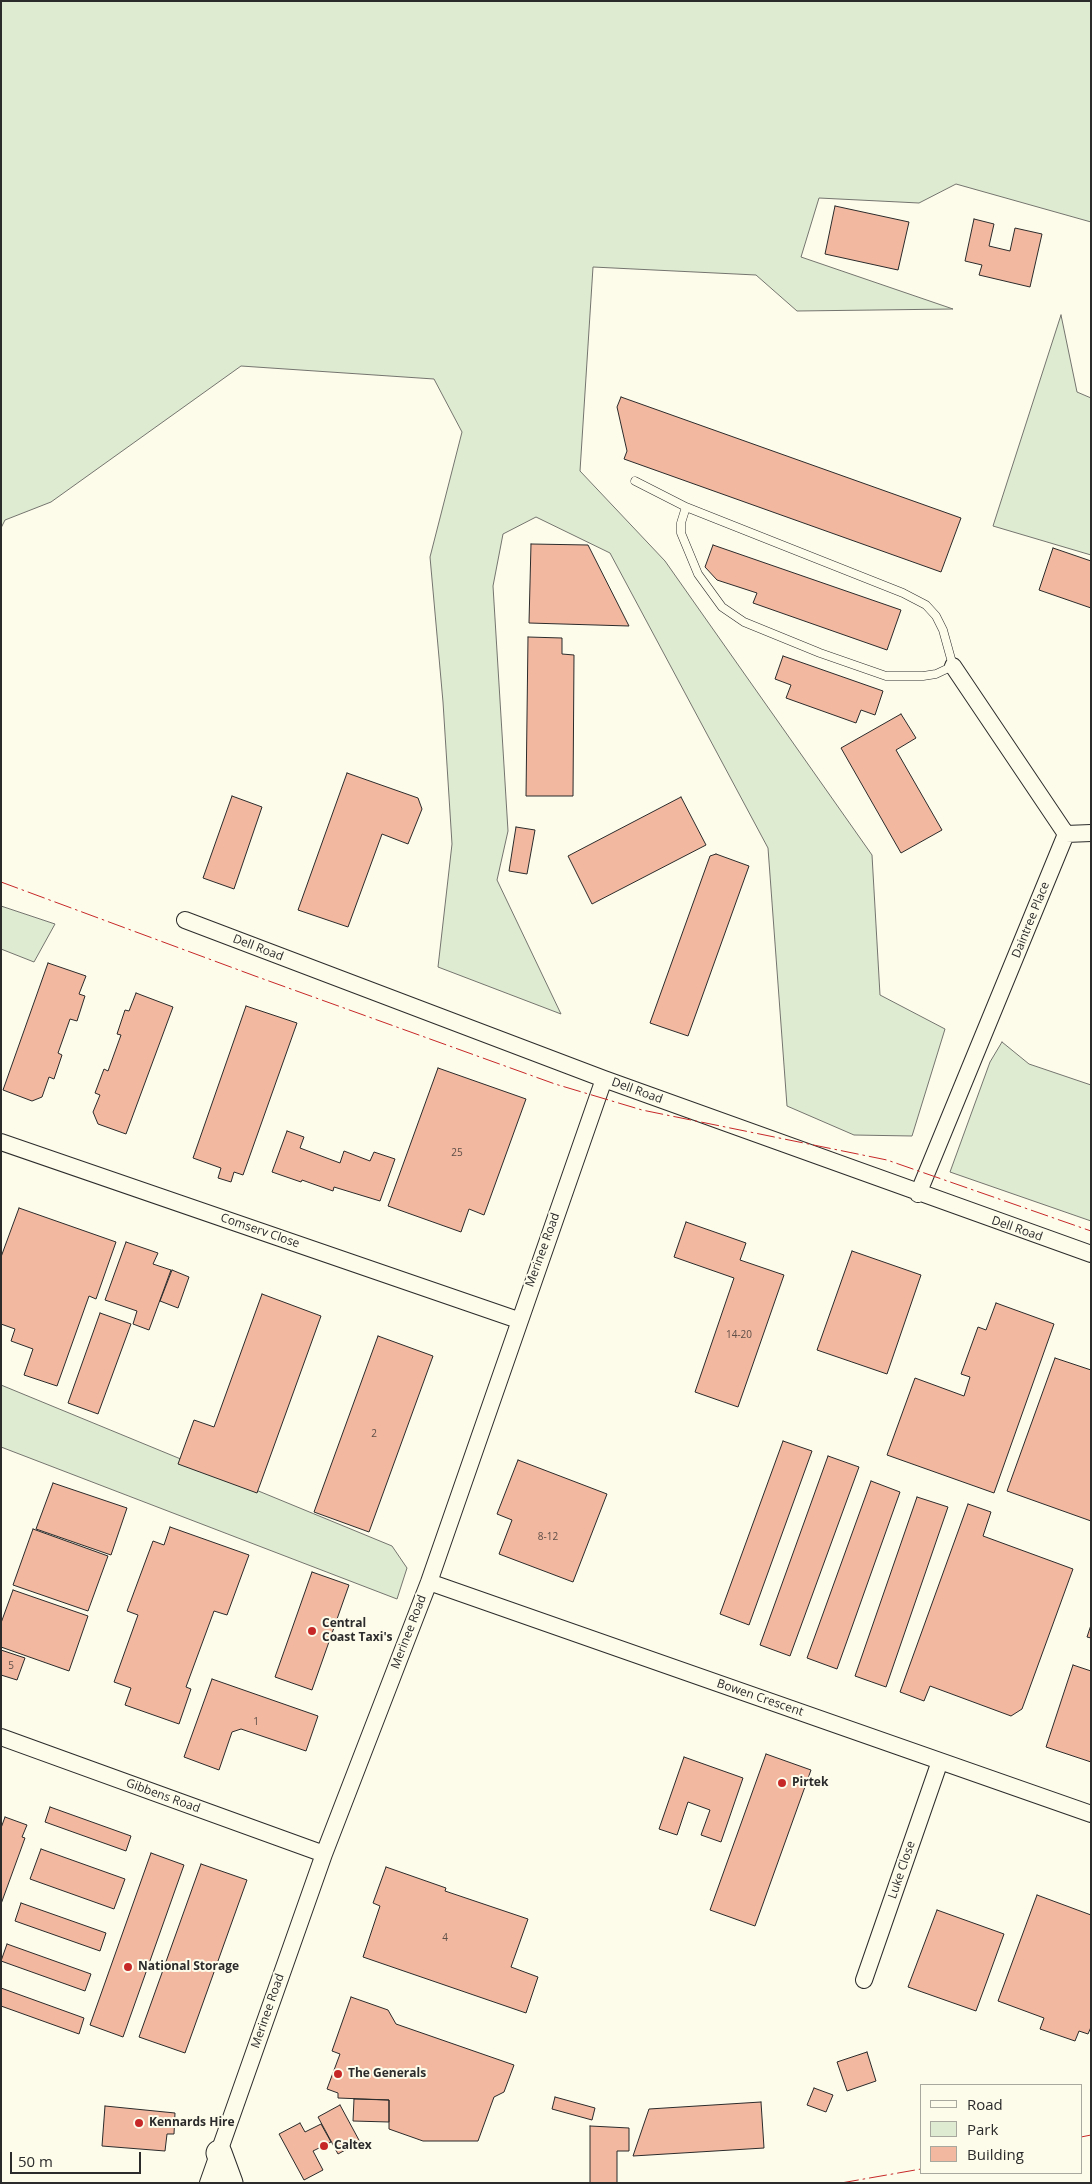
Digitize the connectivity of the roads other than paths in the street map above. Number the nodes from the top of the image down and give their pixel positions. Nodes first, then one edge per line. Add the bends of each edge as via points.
1 (635, 481) dead end
2 (686, 507) junction
3 (953, 666) junction
4 (1091, 833) edge
5 (1066, 834) junction
6 (185, 920) dead end
7 (604, 1079) junction
8 (1, 1142) edge
9 (918, 1194) junction
10 (1091, 1254) edge
11 (518, 1320) junction
12 (429, 1582) junction
13 (1, 1737) edge
14 (940, 1761) junction
15 (1091, 1814) edge
16 (324, 1854) junction
17 (864, 1980) dead end
18 (218, 2152) junction
19 (208, 2183) edge
20 (230, 2183) edge

1 - 2 lane
2 - 3 lane via 926,605 943,630
2 - 3 lane via 681,523 682,540 708,589 734,616 820,653 886,676 923,676
3 - 5 street
4 - 5 street
5 - 9 street, Daintree Place
6 - 7 street, Dell Road
7 - 9 street, Dell Road
7 - 11 street, Merinee Road
8 - 11 street, Comserv Close
9 - 10 street, Dell Road
11 - 12 street, Merinee Road
12 - 14 street, Bowen Crescent
12 - 16 street, Merinee Road
13 - 16 street, Gibbens Road
14 - 15 street, Bowen Crescent
14 - 17 street, Luke Close
16 - 18 street, Merinee Road
18 - 19 street, Merinee Road
18 - 20 main road

